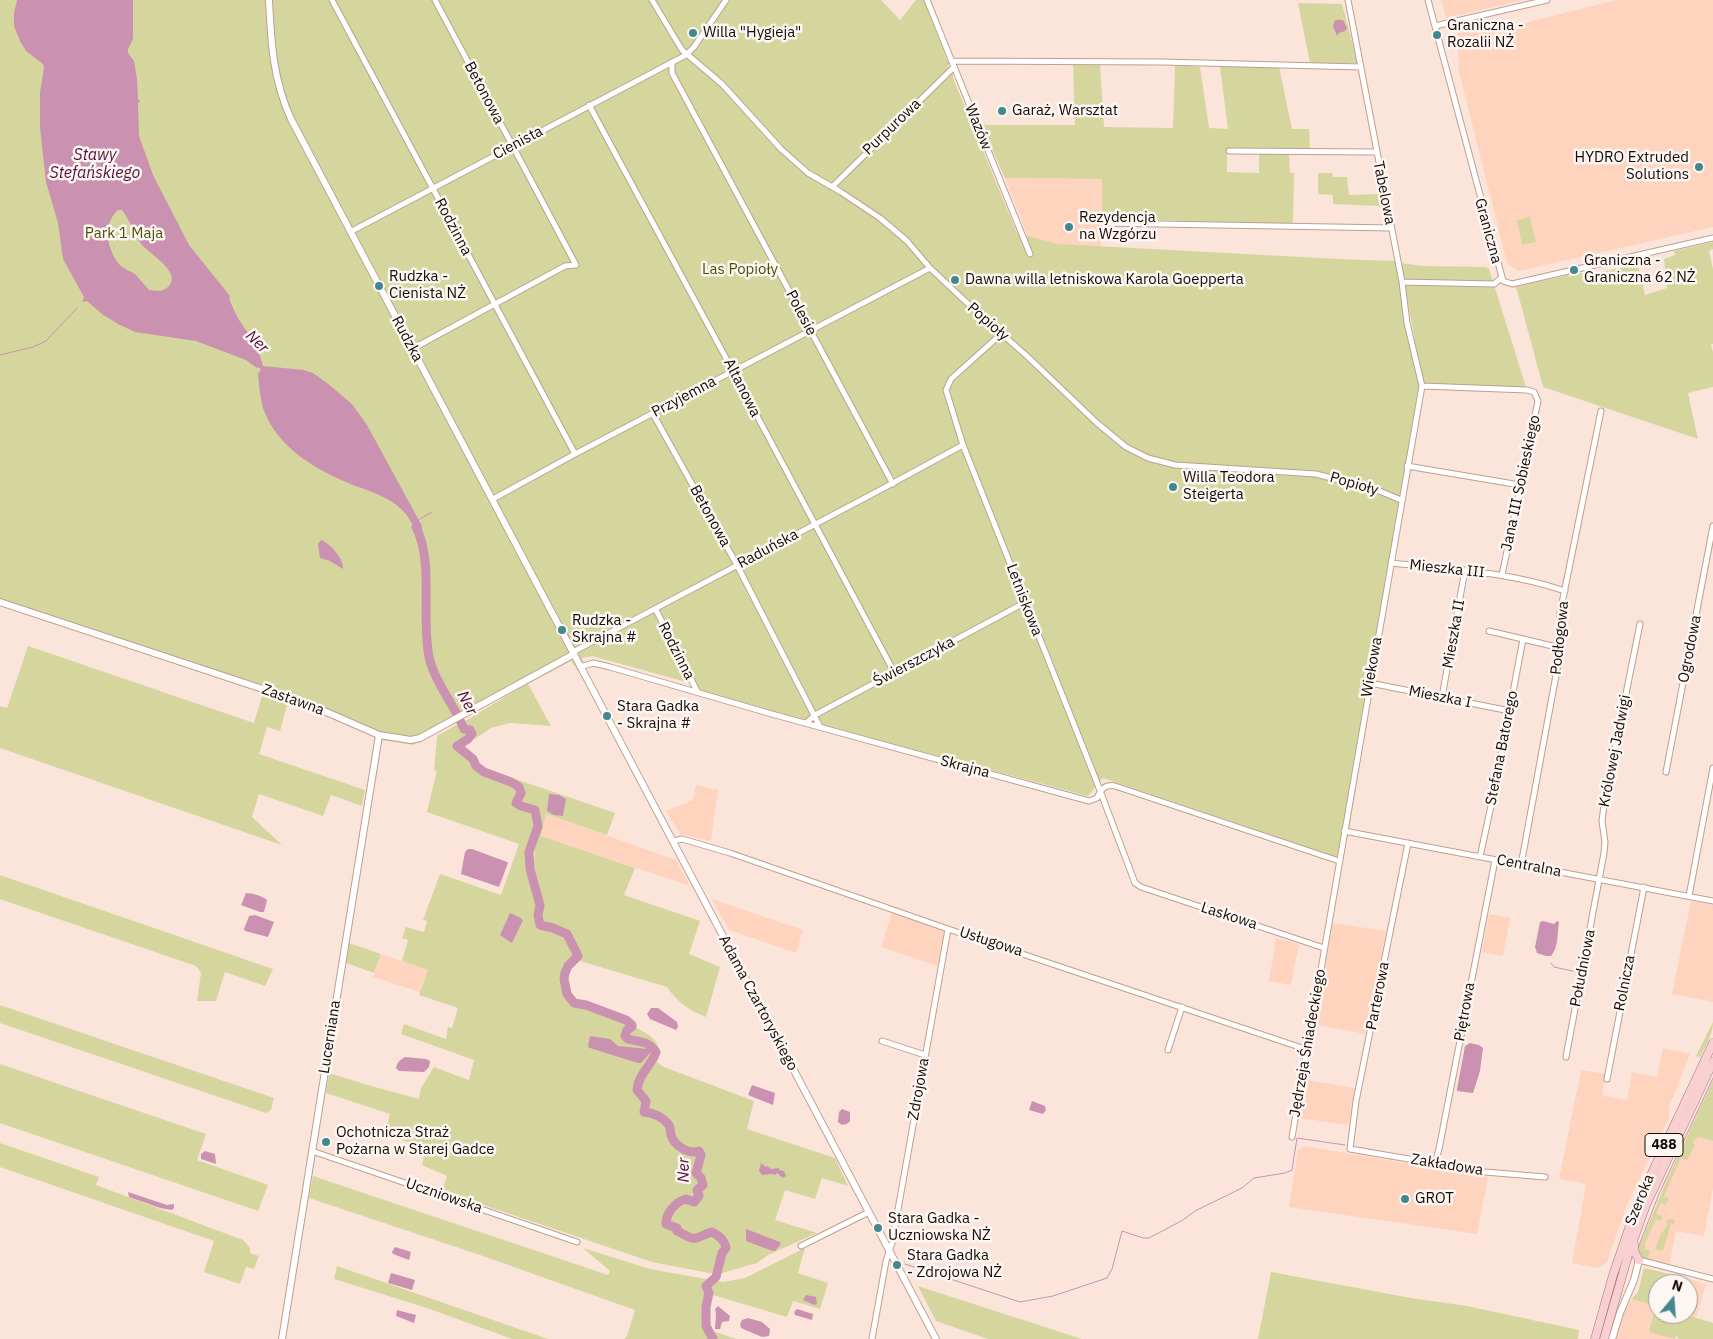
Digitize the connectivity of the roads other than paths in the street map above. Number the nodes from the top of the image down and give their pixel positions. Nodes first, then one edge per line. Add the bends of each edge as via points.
1 (269, 0) edge
2 (332, 0) edge
3 (435, 0) edge
4 (652, 0) edge
5 (726, 0) edge
6 (927, 0) edge
7 (1348, 0) edge
8 (1428, 0) edge
9 (1547, 0) edge
10 (1435, 26) junction
11 (686, 55) junction
12 (951, 61) junction
13 (672, 62) junction
14 (1361, 67) junction
15 (953, 68) junction
16 (589, 105) junction
17 (512, 146) junction
18 (1228, 151) dead end
19 (1376, 152) junction
20 (832, 187) junction
21 (432, 189) junction
22 (1102, 223) dead end
23 (1391, 228) junction
24 (350, 232) junction
25 (1713, 238) edge
26 (1030, 254) dead end
27 (930, 268) junction
28 (1501, 278) junction
29 (1402, 282) junction
30 (494, 304) junction
31 (811, 331) junction
32 (1001, 334) junction
33 (412, 349) junction
34 (734, 371) junction
35 (1422, 386) junction
36 (1601, 411) dead end
37 (653, 414) junction
38 (962, 445) junction
39 (575, 454) junction
40 (1407, 466) junction
41 (893, 484) junction
42 (1520, 485) junction
43 (492, 500) junction
44 (1401, 500) junction
45 (815, 524) junction
46 (1713, 526) edge
47 (1391, 563) junction
48 (737, 565) junction
49 (1465, 570) junction
50 (1502, 575) junction
51 (1565, 591) junction
52 (0, 602) edge
53 (1024, 603) junction
54 (656, 610) junction
55 (1640, 624) dead end
56 (1489, 631) dead end
57 (1523, 639) junction
58 (1561, 648) junction
59 (573, 653) junction
60 (580, 667) junction
61 (894, 672) junction
62 (1370, 683) junction
63 (696, 691) junction
64 (1442, 697) junction
65 (1510, 711) junction
66 (815, 715) junction
67 (806, 723) junction
68 (820, 726) junction
69 (379, 735) junction
70 (1713, 768) edge
71 (1666, 772) dead end
72 (1100, 792) junction
73 (1344, 831) junction
74 (673, 841) junction
75 (1408, 843) junction
76 (1480, 857) junction
77 (1495, 860) junction
78 (1339, 861) junction
79 (1522, 865) junction
80 (1600, 879) junction
81 (1135, 883) joint
82 (1644, 887) junction
83 (1689, 896) junction
84 (1713, 901) edge
85 (948, 928) junction
86 (1324, 948) junction
87 (1182, 1007) junction
88 (882, 1041) dead end
89 (1713, 1043) edge
90 (1168, 1050) dead end
91 (1308, 1050) junction
92 (926, 1056) junction
93 (1566, 1057) dead end
94 (1713, 1062) edge
95 (1607, 1079) dead end
96 (1292, 1137) dead end
97 (1350, 1149) joint
98 (312, 1151) junction
99 (1435, 1163) junction
100 (1545, 1177) dead end
101 (870, 1212) junction
102 (1634, 1237) junction
103 (577, 1242) dead end
104 (801, 1246) dead end
105 (889, 1250) junction
106 (1625, 1251) junction
107 (1639, 1260) junction
108 (1713, 1280) edge
109 (282, 1339) edge
110 (872, 1339) edge
111 (936, 1339) edge
112 (1595, 1339) edge
113 (1604, 1339) edge
114 (1612, 1339) edge

1 - 24 street, Rudzka via 272,51 281,95
2 - 21 street, Rodzinna
3 - 17 street, Betonowa
4 - 11 street, Popioły
5 - 11 street
6 - 12 street, Wazów
7 - 14 street, Tabelowa
8 - 10 street, Graniczna
9 - 10 street
10 - 28 street, Graniczna
11 - 13 street, Cienista
11 - 20 street, Popioły via 722,84 781,150 808,173
12 - 14 street
12 - 15 street, Wazów
13 - 16 street, Cienista
13 - 31 street, Polesie via 672,73
14 - 19 street, Tabelowa
15 - 20 street, Purpurowa
15 - 26 street, Wazów
16 - 17 street, Cienista
16 - 34 street, Altanowa
17 - 21 street, Cienista
17 - 30 street, Betonowa via 576,265 565,266
18 - 19 street
19 - 23 street, Tabelowa
20 - 27 street, Popioły via 880,218 907,241
21 - 24 street, Cienista
21 - 30 street, Rodzinna
22 - 23 street
23 - 29 street, Tabelowa
24 - 33 street, Rudzka
25 - 28 street, Graniczna via 1512,284
27 - 31 street, Przyjemna
27 - 32 street, Popioły
28 - 29 street via 1494,284
29 - 35 street, Tabelowa via 1407,323
30 - 33 street
30 - 39 street, Rodzinna
31 - 34 street, Przyjemna
31 - 41 street, Polesie
32 - 38 street, Letniskowa via 951,379 946,390
32 - 44 street, Popioły via 1097,423 1135,453 1175,464 1316,474 1377,490
33 - 43 street, Rudzka
34 - 37 street, Przyjemna
34 - 45 street, Altanowa
35 - 40 street, Wiekowa
35 - 42 street, Jana III Sobieskiego via 1534,392 1538,401
36 - 51 street, Podłogowa
37 - 39 street, Przyjemna
37 - 48 street, Betonowa
38 - 41 street, Raduńska
38 - 53 street, Letniskowa
39 - 43 street, Przyjemna
40 - 42 street
40 - 44 street, Wiekowa
41 - 45 street, Raduńska
42 - 50 street, Jana III Sobieskiego
43 - 59 street, Rudzka
44 - 47 street, Wiekowa
45 - 48 street, Raduńska
45 - 61 street, Altanowa
46 - 71 street, Ogrodowa
47 - 49 street, Mieszka III
47 - 62 street, Wiekowa
48 - 54 street, Raduńska
48 - 66 street, Betonowa
49 - 50 street, Mieszka III
49 - 64 street, Mieszka II
50 - 51 street, Mieszka III
51 - 58 street, Podłogowa via 1560,623
52 - 69 street, Zastawna via 308,704
53 - 61 street, Świerszczyka
53 - 72 street, Letniskowa
54 - 59 street, Raduńska
54 - 63 street, Rodzinna
55 - 80 street, Królowej Jadwigi via 1605,798 1602,821 1605,842
56 - 57 street
57 - 58 street
57 - 65 street, Stefana Batorego
58 - 79 street, Podłogowa
59 - 60 street, Rudzka
59 - 69 street, Zastawna via 415,740
60 - 63 street, Skrajna via 593,663 610,666
60 - 74 street, Adama Czartoryskiego
61 - 66 street, Świerszczyka
62 - 64 street, Mieszka I
62 - 73 street, Wiekowa
63 - 67 street, Skrajna
64 - 65 street, Mieszka I
65 - 76 street, Stefana Batorego
66 - 67 street, Świerszczyka
66 - 68 street, Betonowa
67 - 68 street, Skrajna
68 - 72 street, Skrajna via 1089,801 1097,798
69 - 98 street, Lucerniana
70 - 83 street
72 - 78 street, Skrajna via 1108,784 1115,786
72 - 81 street, Letniskowa
73 - 75 street, Centralna
73 - 78 street, Wiekowa
74 - 85 street, Usługowa via 682,839 730,853
74 - 101 street, Adama Czartoryskiego
75 - 76 street, Centralna
75 - 97 street, Parterowa via 1356,1101
76 - 77 street, Centralna
77 - 79 street, Centralna
77 - 99 street, Piętrowa
78 - 86 street, Wiekowa
79 - 80 street, Centralna
80 - 82 street, Centralna
80 - 93 street, Południowa
81 - 86 street, Laskowa
82 - 83 street, Centralna
82 - 95 street, Rolnicza
83 - 84 street, Centralna
85 - 87 street, Usługowa
85 - 92 street, Zdrojowa
86 - 91 street, Jędrzeja Śniadeckiego
87 - 90 street
87 - 91 street, Usługowa
88 - 92 street
89 - 106 main road, Szeroka / 488 via 1645,1186
91 - 96 street, Jędrzeja Śniadeckiego
92 - 105 street, Zdrojowa
94 - 102 main road, Szeroka / 488
97 - 99 street, Zakładowa
98 - 103 street, Uczniowska
98 - 109 street, Lucerniana
99 - 100 street, Zakładowa via 1485,1172
101 - 104 street
101 - 105 street, Adama Czartoryskiego
102 - 106 main road, Szeroka / 488
102 - 107 main road via 1634,1251
105 - 110 street, Zdrojowa
105 - 111 street, Adama Czartoryskiego
106 - 112 main road, 488
106 - 113 main road, 488
107 - 108 street
107 - 114 street

